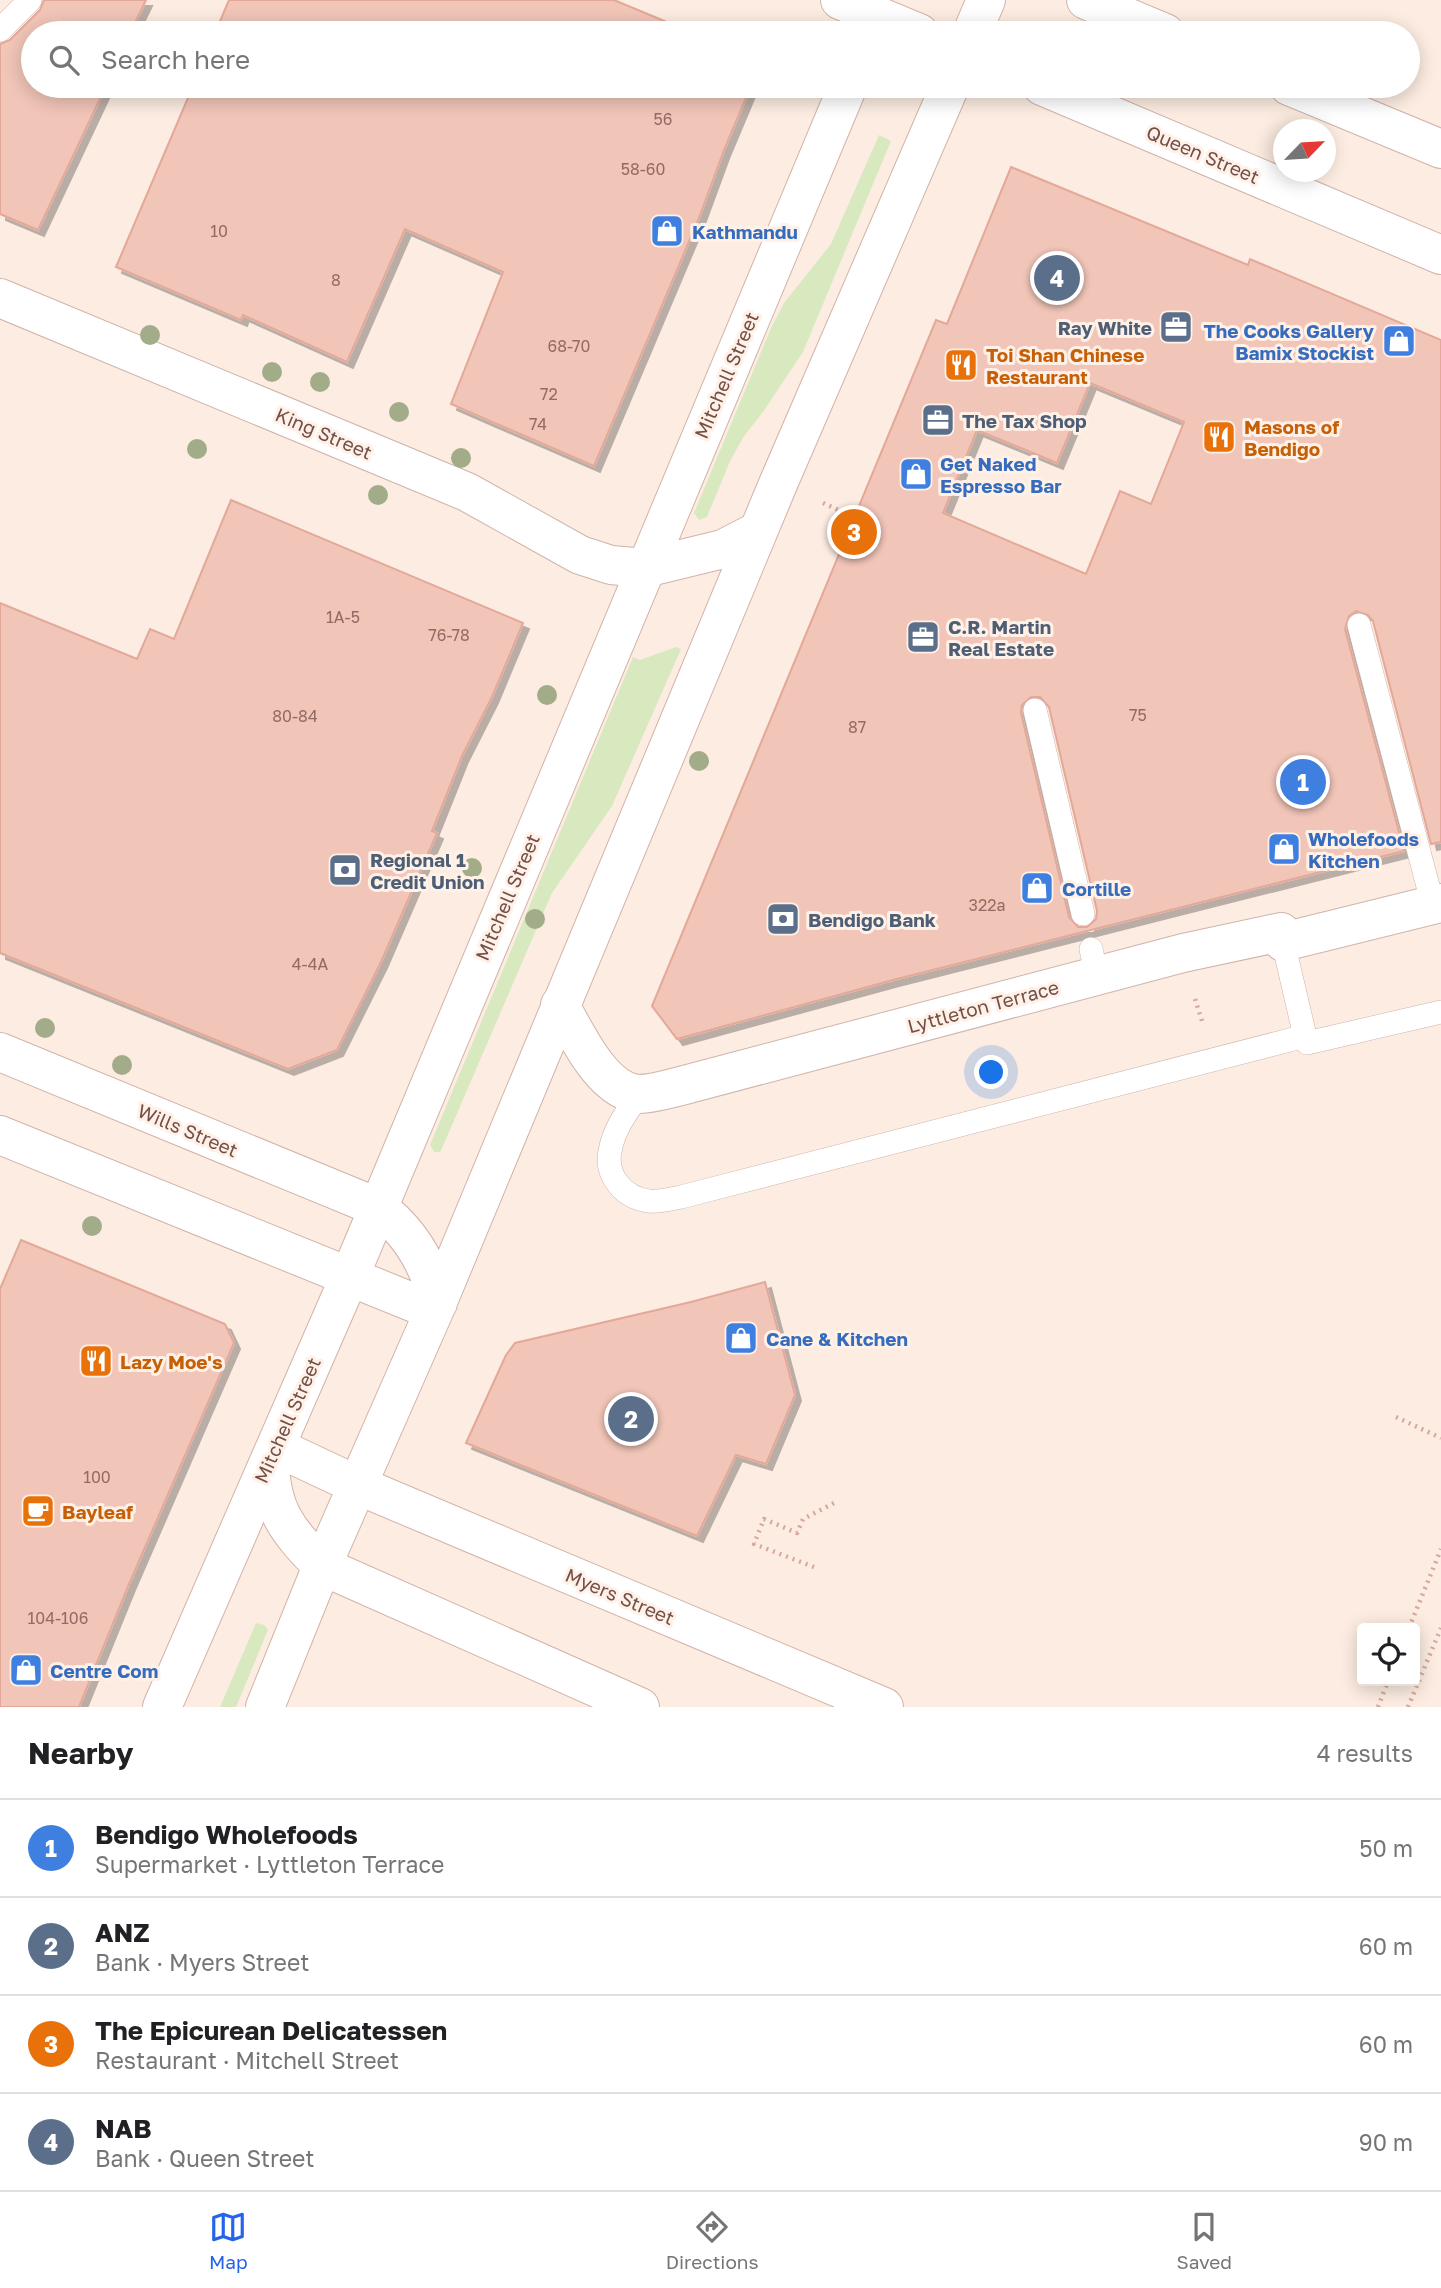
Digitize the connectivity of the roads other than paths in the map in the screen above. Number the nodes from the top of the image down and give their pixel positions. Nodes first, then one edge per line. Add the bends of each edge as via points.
1 (30, 0) edge
2 (840, 0) edge
3 (986, 0) edge
4 (1086, 0) edge
5 (878, 17) edge
6 (977, 21) edge
7 (1136, 21) edge
8 (0, 30) edge
9 (843, 98) edge
10 (945, 98) edge
11 (1070, 98) edge
12 (1318, 98) edge
13 (1441, 149) edge
14 (1441, 255) edge
15 (0, 298) edge
16 (758, 531) junction
17 (645, 568) junction
18 (1359, 625) dead end
19 (1035, 710) dead end
20 (1437, 904) edge
21 (1083, 914) dead end
22 (1283, 942) junction
23 (560, 1005) junction
24 (1441, 1012) edge
25 (1305, 1036) junction
26 (0, 1052) edge
27 (640, 1094) junction
28 (0, 1135) edge
29 (377, 1207) junction
30 (349, 1278) junction
31 (436, 1307) junction
32 (273, 1453) junction
33 (357, 1485) junction
34 (322, 1566) junction
35 (162, 1707) edge
36 (265, 1707) edge
37 (640, 1707) edge
38 (884, 1707) edge

1 - 8 lane
2 - 5 street
3 - 6 street
4 - 7 street
9 - 17 street, Mitchell Street
10 - 16 street
11 - 14 street, Queen Street
12 - 13 street
15 - 17 street, King Street via 467,492 580,555 611,565
16 - 17 street, King Street via 723,549
16 - 23 street
17 - 29 street, Mitchell Street
18 - 20 lane
19 - 21 lane
20 - 22 street, Lyttleton Terrace
22 - 25 lane
22 - 27 street, Lyttleton Terrace via 1281,932 1183,953 1094,963 677,1087
23 - 27 street via 607,1077
23 - 31 street
24 - 25 lane via 1307,1043
25 - 27 lane via 659,1201 634,1198 624,1191 609,1164 616,1130
26 - 29 street, Wills Street
28 - 30 street
29 - 30 street, Mitchell Street
29 - 31 street, Wills Street via 402,1228 420,1253 432,1280
30 - 31 street
30 - 32 street, Mitchell Street
31 - 33 street
32 - 33 street, Myers Street
32 - 34 street via 270,1479 282,1519
32 - 35 street, Mitchell Street
33 - 34 street
33 - 38 street, Myers Street
34 - 36 street
34 - 37 street

